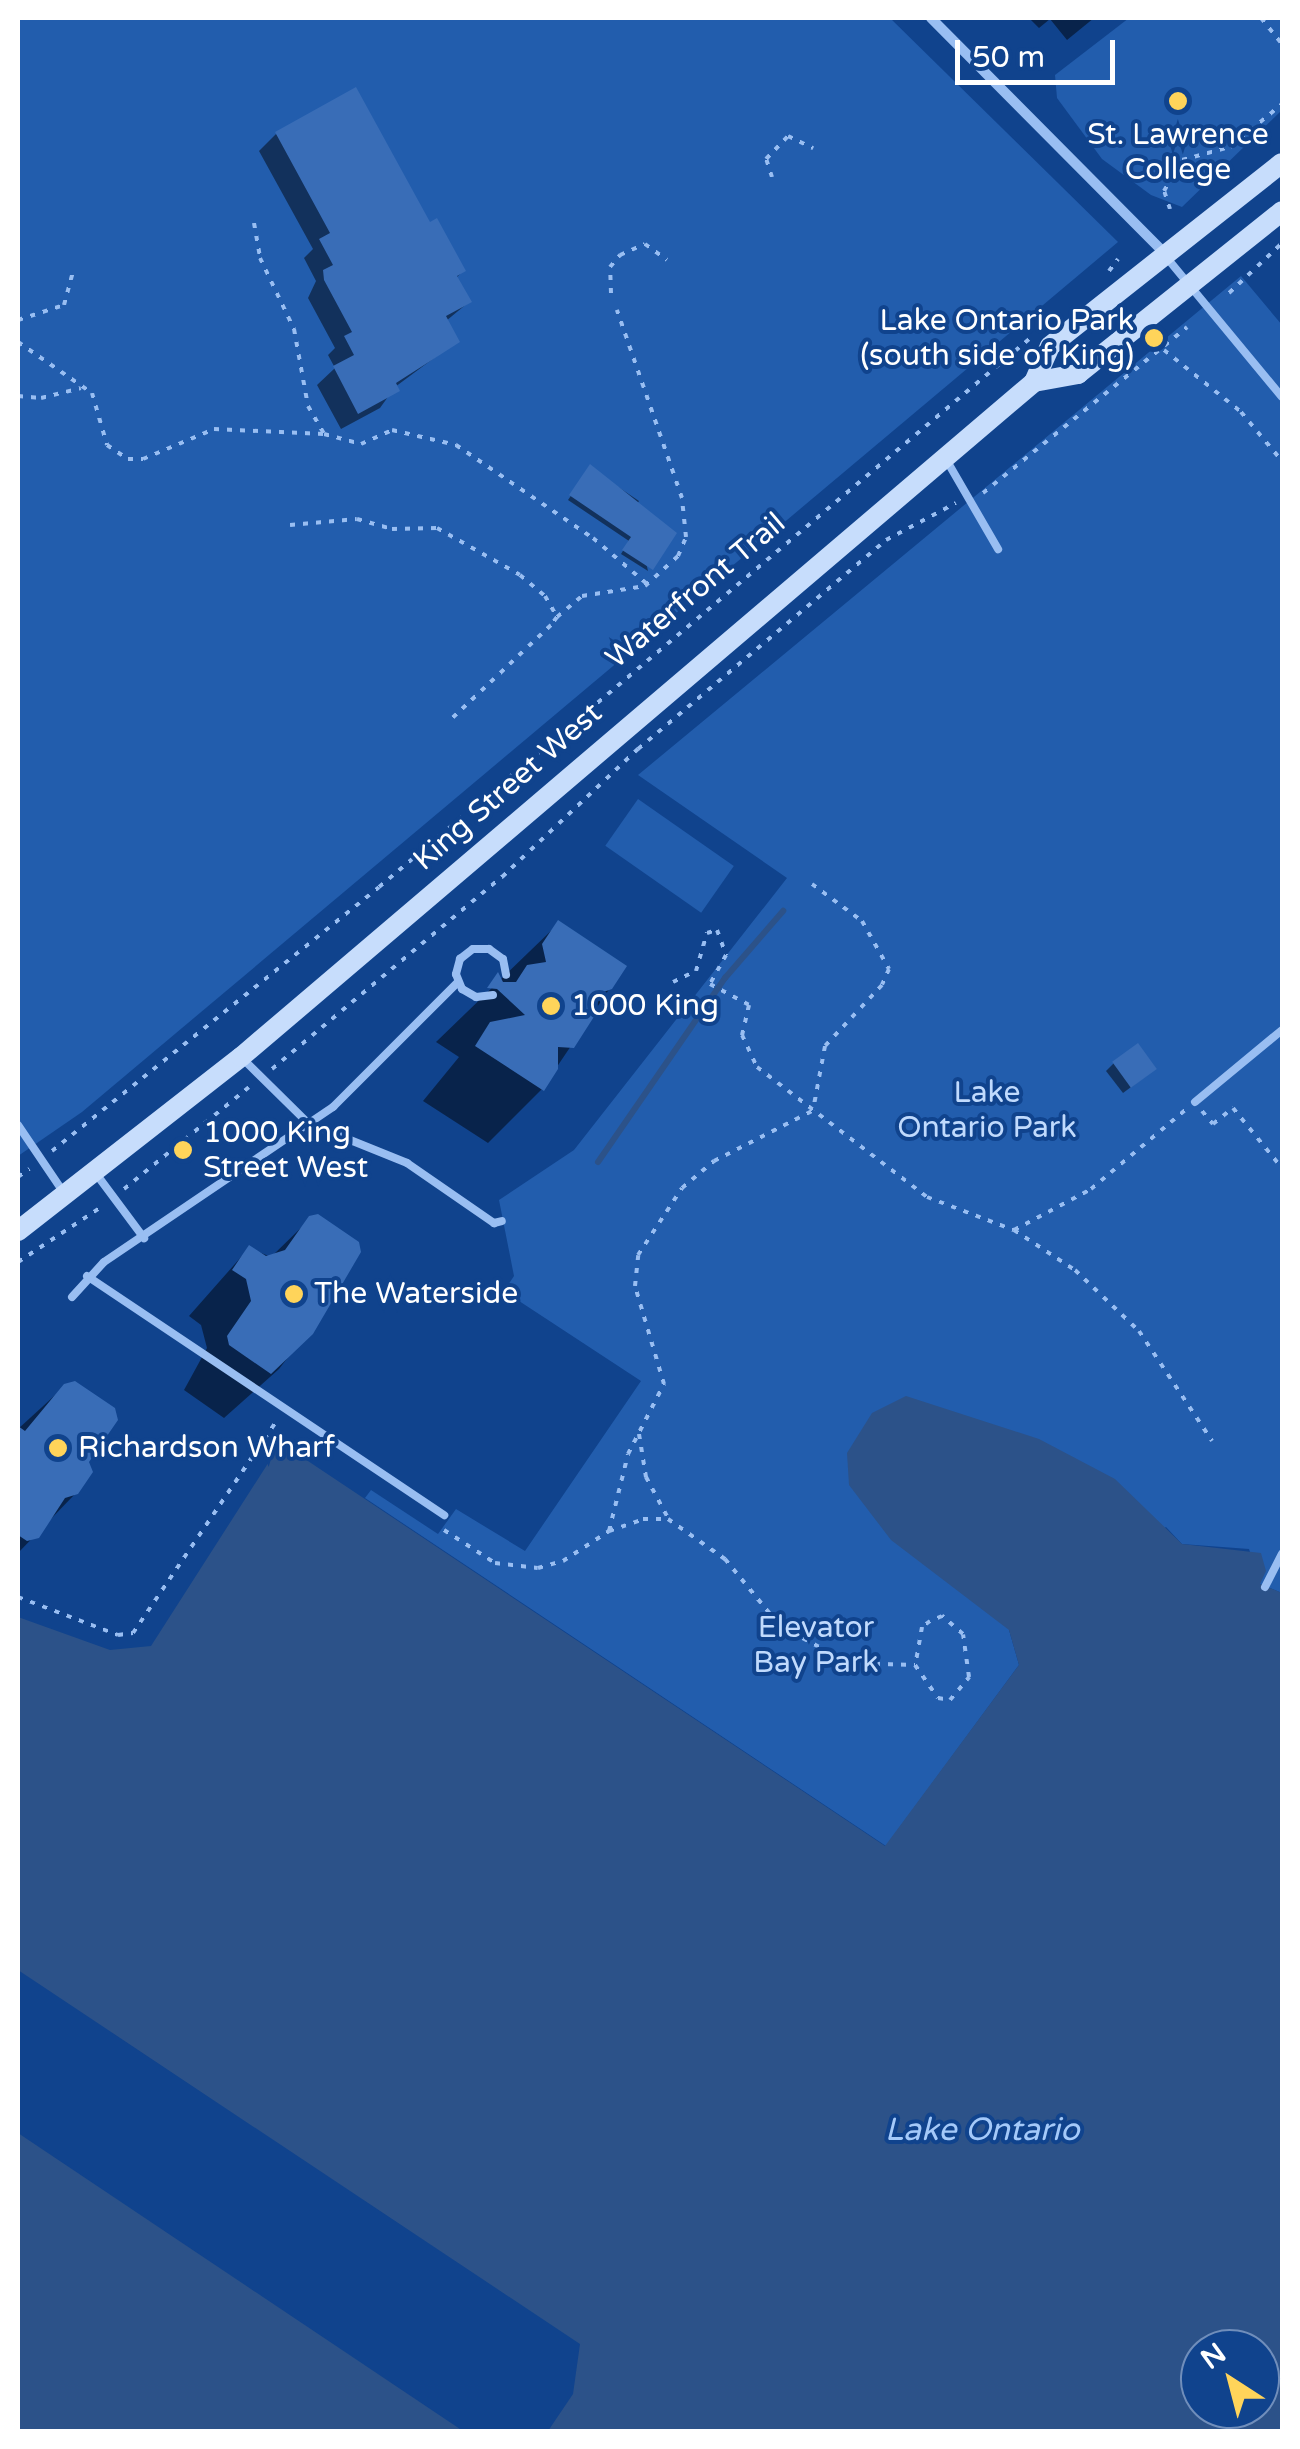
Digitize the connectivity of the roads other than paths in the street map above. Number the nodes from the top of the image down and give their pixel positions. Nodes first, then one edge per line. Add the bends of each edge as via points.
1 (931, 18) edge
2 (1282, 163) edge
3 (1282, 211) edge
4 (1164, 254) junction
5 (1188, 284) junction
6 (1034, 382) junction
7 (1282, 397) edge
8 (945, 457) junction
9 (998, 549) dead end
10 (506, 975) dead end
11 (458, 982) junction
12 (492, 995) dead end
13 (1282, 1030) edge
14 (241, 1057) junction
15 (1195, 1102) road end
16 (308, 1123) junction
17 (18, 1124) edge
18 (97, 1175) junction
19 (66, 1197) junction
20 (502, 1221) dead end
21 (18, 1231) edge
22 (144, 1238) junction
23 (87, 1276) junction
24 (72, 1297) dead end
25 (444, 1515) dead end
26 (1282, 1554) edge
27 (1265, 1587) dead end

1 - 4 street
2 - 4 main road, King Street West
3 - 5 main road, King Street West
4 - 5 lane
4 - 6 main road, King Street West via 1050,346
5 - 6 main road, King Street West via 1078,374
5 - 7 lane
6 - 8 main road, King Street West
8 - 9 lane
8 - 14 main road, King Street West
10 - 11 lane via 502,959 481,948 460,958
11 - 12 lane via 476,998
11 - 16 lane via 333,1107
13 - 15 lane
14 - 16 lane
14 - 18 main road, King Street West
16 - 20 lane via 407,1163 494,1223
16 - 22 lane
17 - 19 lane
18 - 19 main road, King Street West
18 - 22 lane
19 - 21 main road, King Street West
22 - 23 lane
23 - 24 lane
23 - 25 lane
26 - 27 lane

